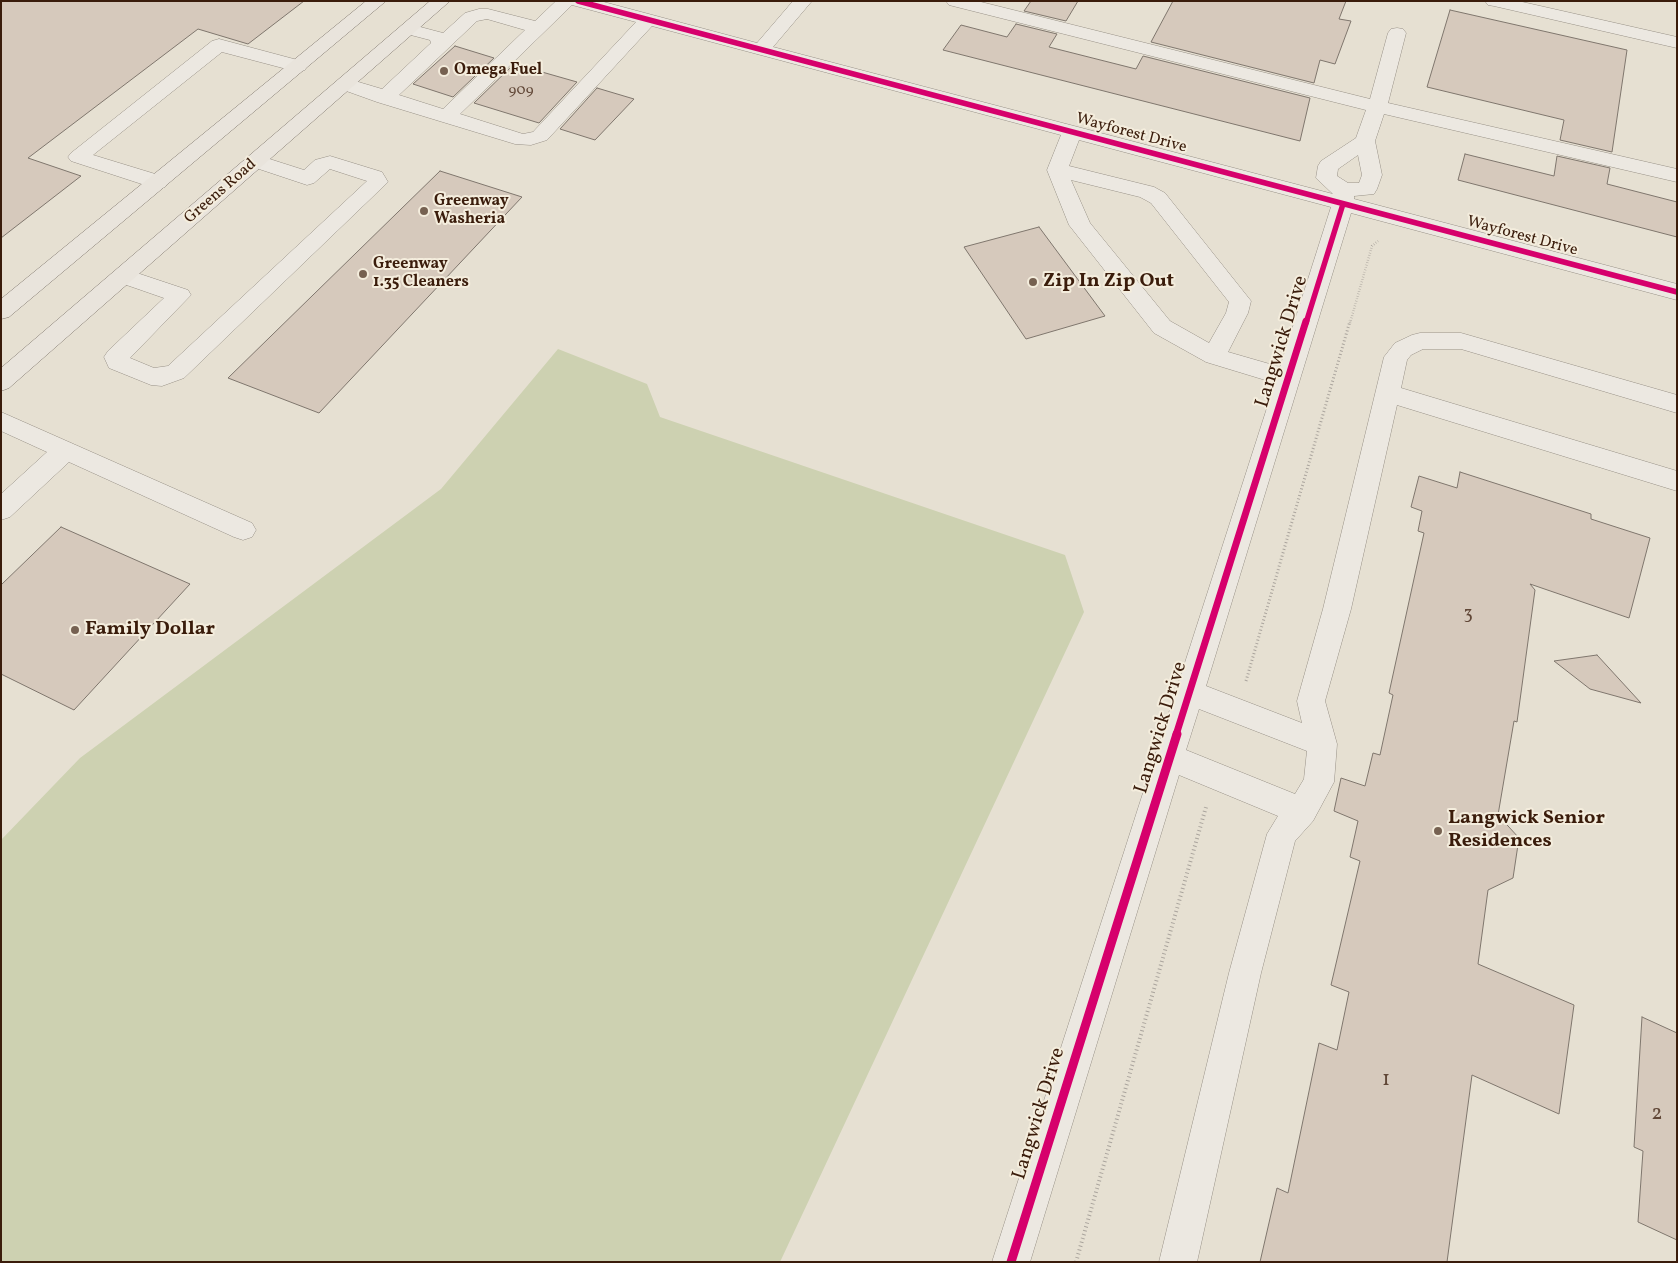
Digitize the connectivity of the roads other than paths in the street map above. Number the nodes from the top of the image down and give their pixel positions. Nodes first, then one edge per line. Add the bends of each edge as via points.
1 (377, 1) edge
2 (441, 1) edge
3 (566, 1) edge
4 (578, 1) edge
5 (803, 1) edge
6 (955, 1) edge
7 (1494, 1) edge
8 (648, 20) junction
9 (538, 28) junction
10 (409, 29) junction
11 (1398, 33) dead end
12 (1677, 43) edge
13 (440, 45) junction
14 (761, 50) junction
15 (298, 66) junction
16 (344, 84) junction
17 (384, 98) junction
18 (1377, 107) junction
19 (446, 117) junction
20 (1072, 132) junction
21 (1365, 141) junction
22 (257, 161) junction
23 (1058, 170) junction
24 (1677, 176) edge
25 (158, 182) junction
26 (1344, 197) junction
27 (123, 276) junction
28 (1677, 292) edge
29 (5, 304) edge
30 (1214, 356) junction
31 (1288, 378) junction
32 (1, 382) edge
33 (1387, 394) junction
34 (1677, 404) edge
35 (1, 421) edge
36 (65, 451) junction
37 (1677, 482) edge
38 (1, 510) edge
39 (243, 530) dead end
40 (1190, 693) junction
41 (1322, 744) junction
42 (1170, 756) junction
43 (1302, 811) junction
44 (1011, 1262) edge
45 (1178, 1262) edge

1 - 15 main road
2 - 10 main road, Greens Road
3 - 9 street
4 - 8 street, Wayforest Drive
5 - 14 street
6 - 18 street
7 - 12 street
8 - 14 street, Wayforest Drive
8 - 19 street via 540,136 522,140
9 - 13 street via 479,14 471,17
9 - 19 street
10 - 13 street via 436,36 441,40
10 - 16 main road, Greens Road
11 - 18 street
13 - 17 street
14 - 20 street, Wayforest Drive
15 - 25 main road
15 - 25 street via 219,45 78,157
16 - 17 street
16 - 22 main road, Greens Road
17 - 19 street
18 - 21 street
18 - 24 street
20 - 23 street
20 - 26 street, Wayforest Drive
21 - 26 street via 1372,176 1367,189
21 - 26 street via 1328,166 1326,178
22 - 27 main road, Greens Road
22 - 27 street via 307,178 330,162 375,177 378,182 176,372 162,377 151,376 117,362 116,357 180,295
23 - 30 street via 1080,225 1162,326
23 - 30 street via 1147,192 1158,198 1240,301
25 - 29 main road
26 - 28 street, Wayforest Drive
26 - 31 street, Langwick Drive
27 - 32 main road, Greens Road
30 - 31 street
31 - 40 street, Langwick Drive
33 - 34 street via 1396,357 1403,348 1420,341 1461,340
33 - 37 street
33 - 41 street via 1337,608 1311,701
35 - 36 street
36 - 38 street
36 - 39 street
40 - 41 street
40 - 42 street, Langwick Drive
41 - 43 street via 1320,782
42 - 43 street
42 - 44 street, Langwick Drive
43 - 45 street via 1282,834 1245,973

